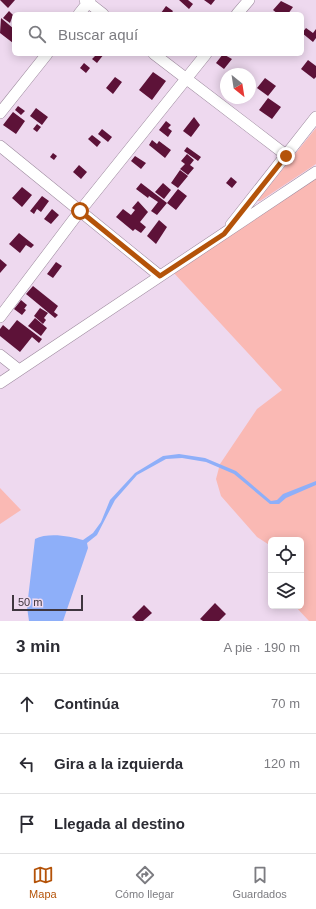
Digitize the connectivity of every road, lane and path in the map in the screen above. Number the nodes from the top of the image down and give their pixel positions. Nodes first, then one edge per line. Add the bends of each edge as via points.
1 (249, 0) edge
2 (87, 1) edge
3 (80, 12) edge
4 (101, 12) edge
5 (240, 12) edge
6 (45, 56) edge
7 (157, 56) edge
8 (204, 56) edge
9 (186, 78) junction
10 (0, 113) edge
11 (316, 117) edge
12 (0, 146) edge
13 (286, 156) junction
14 (316, 172) edge
15 (80, 211) junction
16 (224, 234) junction
17 (160, 276) junction
18 (0, 317) edge
19 (0, 355) edge
20 (19, 370) junction
21 (0, 383) edge

1 - 5 street
2 - 3 street
2 - 4 street
6 - 10 street
7 - 9 street
8 - 9 street
9 - 13 street
9 - 15 street
11 - 13 street
12 - 15 street
13 - 16 street
14 - 16 street
15 - 17 street
15 - 18 street
16 - 17 street
17 - 20 street
19 - 20 street
20 - 21 street

